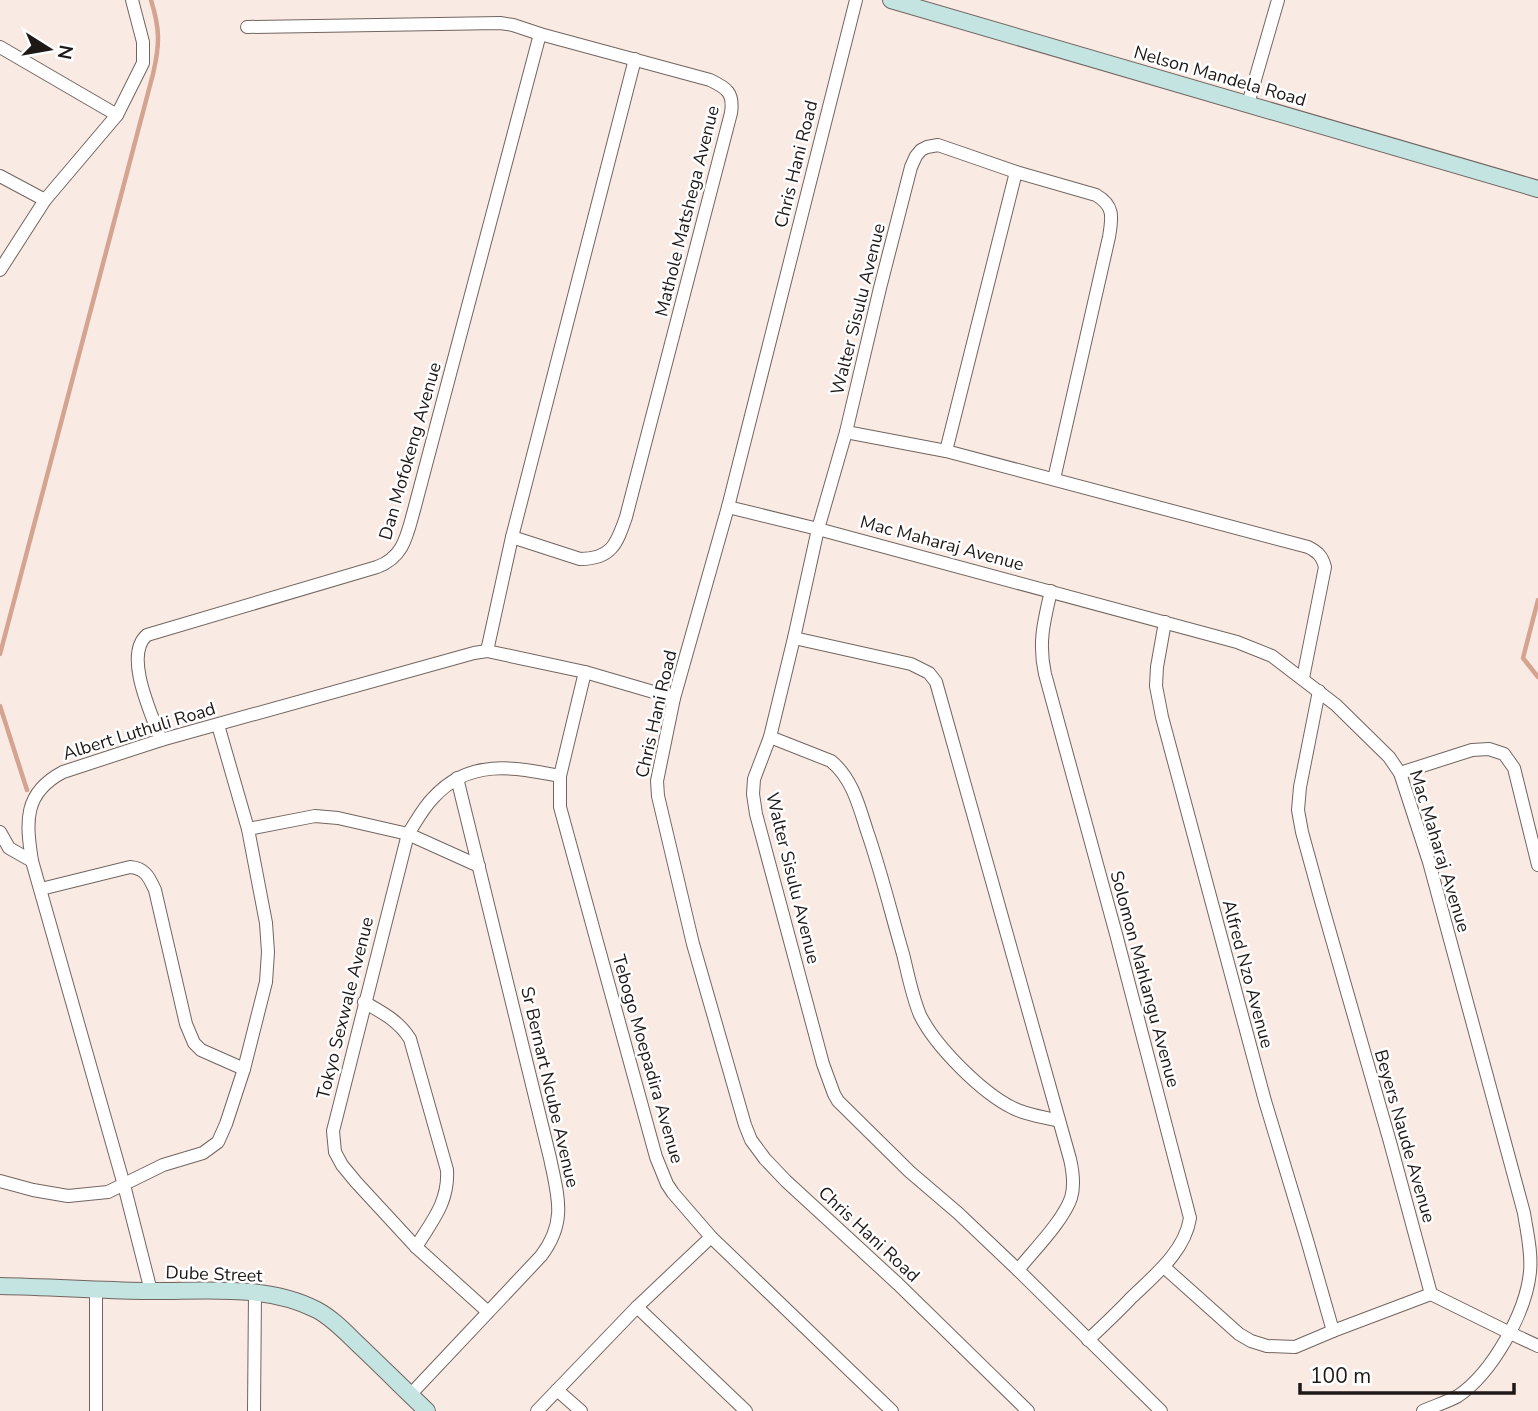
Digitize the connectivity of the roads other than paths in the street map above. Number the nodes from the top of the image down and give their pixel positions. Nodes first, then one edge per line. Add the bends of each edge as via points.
1 (132, 0) edge
2 (856, 0) edge
3 (891, 0) edge
4 (1278, 0) edge
5 (247, 27) dead end
6 (540, 34) junction
7 (0, 47) edge
8 (635, 59) junction
9 (1248, 104) junction
10 (117, 115) junction
11 (1016, 172) junction
12 (0, 176) edge
13 (1538, 189) edge
14 (45, 200) junction
15 (0, 270) edge
16 (846, 432) junction
17 (946, 451) junction
18 (1054, 479) junction
19 (727, 507) junction
20 (818, 529) junction
21 (512, 537) junction
22 (1051, 591) junction
23 (1165, 622) junction
24 (794, 638) junction
25 (486, 651) junction
26 (585, 673) junction
27 (1303, 678) junction
28 (1319, 691) junction
29 (674, 698) junction
30 (218, 725) junction
31 (769, 737) junction
32 (161, 740) junction
33 (1400, 773) junction
34 (560, 776) junction
35 (457, 778) junction
36 (248, 830) junction
37 (0, 832) edge
38 (408, 834) junction
39 (32, 861) junction
40 (1538, 864) edge
41 (479, 866) junction
42 (41, 889) junction
43 (364, 1002) junction
44 (244, 1069) junction
45 (1059, 1121) junction
46 (0, 1181) edge
47 (124, 1185) junction
48 (1538, 1208) edge
49 (1524, 1213) junction
50 (711, 1237) junction
51 (416, 1247) junction
52 (1164, 1267) junction
53 (1018, 1270) junction
54 (0, 1286) edge
55 (96, 1288) junction
56 (151, 1291) junction
57 (255, 1292) junction
58 (1431, 1294) junction
59 (637, 1307) junction
60 (488, 1312) junction
61 (1333, 1331) junction
62 (1510, 1334) junction
63 (1088, 1340) junction
64 (1538, 1346) edge
65 (557, 1390) junction
66 (410, 1395) junction
67 (96, 1411) edge
68 (254, 1411) edge
69 (427, 1411) edge
70 (537, 1411) edge
71 (581, 1411) edge
72 (746, 1411) edge
73 (892, 1411) edge
74 (1028, 1411) edge
75 (1161, 1411) edge
76 (1423, 1411) edge

1 - 10 street via 144,63
2 - 19 street, Chris Hani Road
3 - 9 street, Nelson Mandela Road
4 - 9 street
5 - 6 street, Mathole Matshega Avenue via 500,23
6 - 8 street, Mathole Matshega Avenue
6 - 32 street, Dan Mofokeng Avenue via 414,510 398,554 387,564 147,635 139,644 137,657
7 - 10 street
8 - 21 street
8 - 21 street, Mathole Matshega Avenue via 721,85 731,96 731,113 620,534 612,548 591,559
9 - 13 street, Nelson Mandela Road
10 - 14 street
11 - 16 street, Walter Sisulu Avenue via 938,145 916,156
11 - 17 street
11 - 18 street via 1096,195 1106,200 1111,214
12 - 14 street
14 - 15 street
16 - 17 street
16 - 20 street, Walter Sisulu Avenue
17 - 18 street
18 - 27 street via 1316,551 1325,567
19 - 20 street, Mac Maharaj Avenue
19 - 29 street, Chris Hani Road
20 - 22 street, Mac Maharaj Avenue
20 - 24 street, Walter Sisulu Avenue
21 - 25 street
22 - 23 street, Mac Maharaj Avenue
22 - 52 street, Solomon Mahlangu Avenue via 1042,630 1045,674 1189,1208 1184,1240
23 - 27 street, Mac Maharaj Avenue via 1272,656
23 - 61 street, Alfred Nzo Avenue via 1156,686 1162,717 1265,1101
24 - 31 street, Walter Sisulu Avenue
24 - 45 street via 911,664 936,682
25 - 26 street, Albert Luthuli Road
25 - 30 street, Albert Luthuli Road
26 - 29 street, Albert Luthuli Road
26 - 34 street, Tebogo Moepadira Avenue
27 - 28 street, Mac Maharaj Avenue
28 - 33 street, Mac Maharaj Avenue
28 - 58 street, Beyers Naude Avenue via 1300,787 1300,821
29 - 74 street, Chris Hani Road via 658,796 693,944 751,1140 786,1181
30 - 32 street, Albert Luthuli Road
30 - 36 street
31 - 45 street via 831,761 846,777 877,858 919,1013 933,1036 994,1096 1014,1109
31 - 53 street, Walter Sisulu Avenue via 754,779 756,814 834,1094 910,1172
32 - 39 street, Albert Luthuli Road via 63,772 42,787 28,820
33 - 40 street via 1472,750 1504,754 1514,768
33 - 49 street, Mac Maharaj Avenue via 1429,862
34 - 35 street, Tokyo Sexwale Avenue via 498,767
34 - 50 street, Tebogo Moepadira Avenue via 562,816 656,1157 673,1193
35 - 38 street, Tokyo Sexwale Avenue via 433,797
35 - 41 street, Sr Bernart Ncube Avenue
36 - 38 street via 315,816
36 - 44 street via 268,952 266,982
37 - 39 street via 9,848
38 - 41 street
38 - 43 street, Tokyo Sexwale Avenue
39 - 42 street, Albert Luthuli Road
41 - 60 street, Sr Bernart Ncube Avenue via 559,1210 551,1243
42 - 44 street via 130,867 144,872 155,890 194,1043
42 - 47 street, Albert Luthuli Road
43 - 51 street, Tokyo Sexwale Avenue via 335,1119 335,1152
43 - 51 street via 404,1028 410,1040 447,1170 442,1205
44 - 47 street via 218,1142 203,1153
45 - 53 street via 1073,1173 1071,1197
46 - 47 street via 68,1196 108,1192
47 - 56 street, Albert Luthuli Road
48 - 49 street
49 - 62 street, Mac Maharaj Avenue via 1530,1275
50 - 59 street
50 - 73 street, Tebogo Moepadira Avenue
51 - 60 street, Tokyo Sexwale Avenue
52 - 61 street via 1251,1341 1295,1347
52 - 63 street, Solomon Mahlangu Avenue
53 - 63 street, Walter Sisulu Avenue
54 - 55 street, Dube Street
55 - 56 street, Dube Street
55 - 67 street
56 - 57 street, Dube Street
57 - 66 street, Dube Street via 318,1311
57 - 68 street
58 - 61 street
58 - 62 street
59 - 65 street
59 - 72 street
60 - 66 street, Sr Bernart Ncube Avenue
62 - 64 street
62 - 76 street, Mac Maharaj Avenue via 1493,1361 1458,1395
63 - 75 street, Walter Sisulu Avenue
65 - 70 street
65 - 71 street
66 - 69 street, Dube Street

